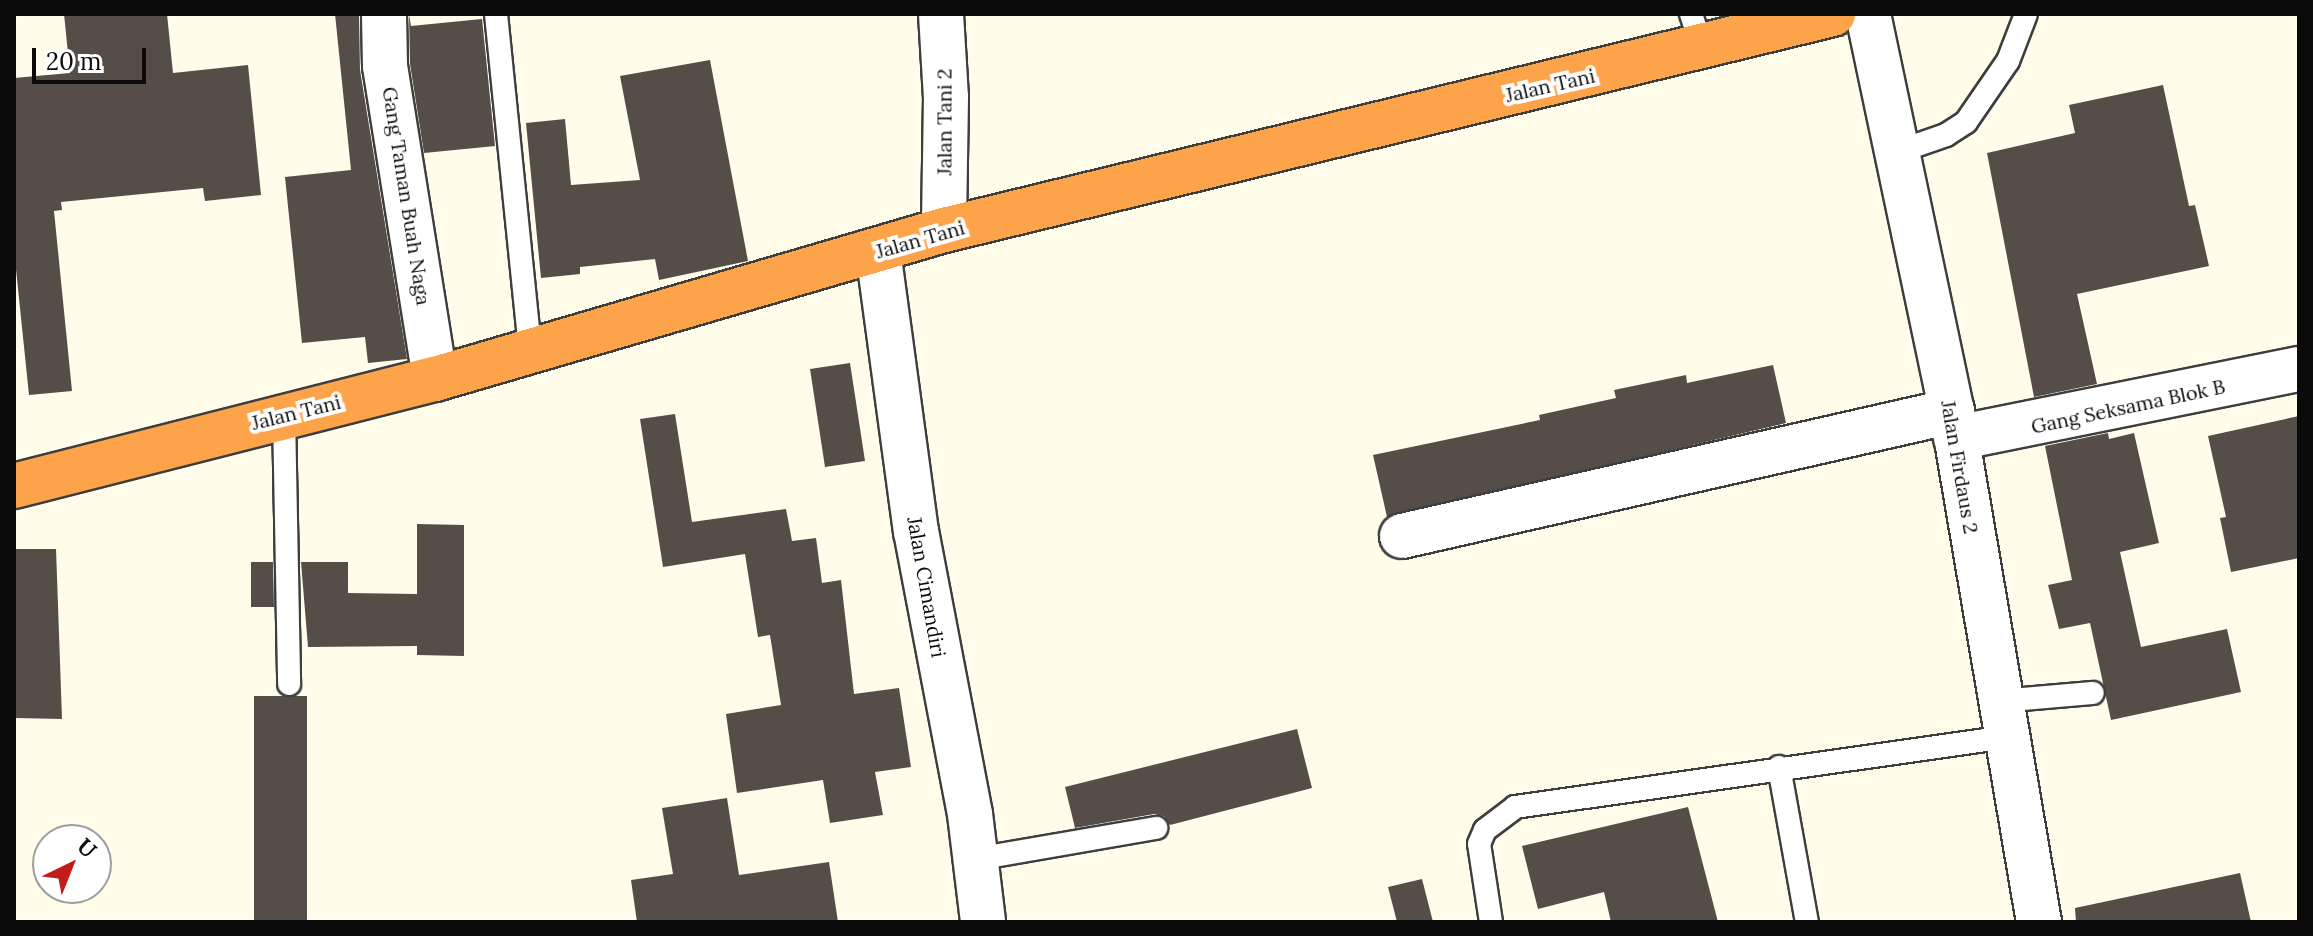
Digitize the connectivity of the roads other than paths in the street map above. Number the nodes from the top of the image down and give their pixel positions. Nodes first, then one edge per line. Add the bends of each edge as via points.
1 (384, 14) edge
2 (496, 14) edge
3 (941, 14) edge
4 (1833, 14) edge
5 (1868, 14) edge
6 (2026, 14) edge
7 (1696, 31) edge
8 (1897, 152) junction
9 (944, 230) junction
10 (878, 251) junction
11 (530, 351) junction
12 (2299, 369) edge
13 (435, 379) junction
14 (284, 415) junction
15 (1954, 424) junction
16 (14, 486) edge
17 (1402, 536) dead end
18 (289, 684) dead end
19 (2093, 693) dead end
20 (2002, 719) junction
21 (1779, 767) junction
22 (1156, 828) dead end
23 (976, 859) junction
24 (983, 922) edge
25 (1491, 922) edge
26 (1807, 922) edge
27 (2039, 922) edge

1 - 13 street, Gang Taman Buah Naga via 385,66
2 - 11 lane
3 - 9 street, Jalan Tani 2
4 - 7 highway, Jalan Tani
5 - 8 street, Jalan Firdaus 2
6 - 8 lane via 2008,61 1966,122
7 - 9 highway, Jalan Tani
8 - 15 street, Jalan Firdaus 2
9 - 10 highway, Jalan Tani
10 - 11 highway, Jalan Tani
10 - 23 street, Jalan Cimandiri via 916,531
11 - 13 highway, Jalan Tani
12 - 15 street, Gang Seksama Blok B
13 - 14 highway, Jalan Tani
14 - 16 highway, Jalan Tani
14 - 18 lane
15 - 17 street, Gang Seksama Blok B
15 - 20 street, Jalan Firdaus 2
19 - 20 lane
20 - 21 lane
20 - 27 street, Jalan Firdaus 2
21 - 25 lane via 1515,807 1500,814 1479,844
21 - 26 lane
22 - 23 lane
23 - 24 street, Jalan Cimandiri

